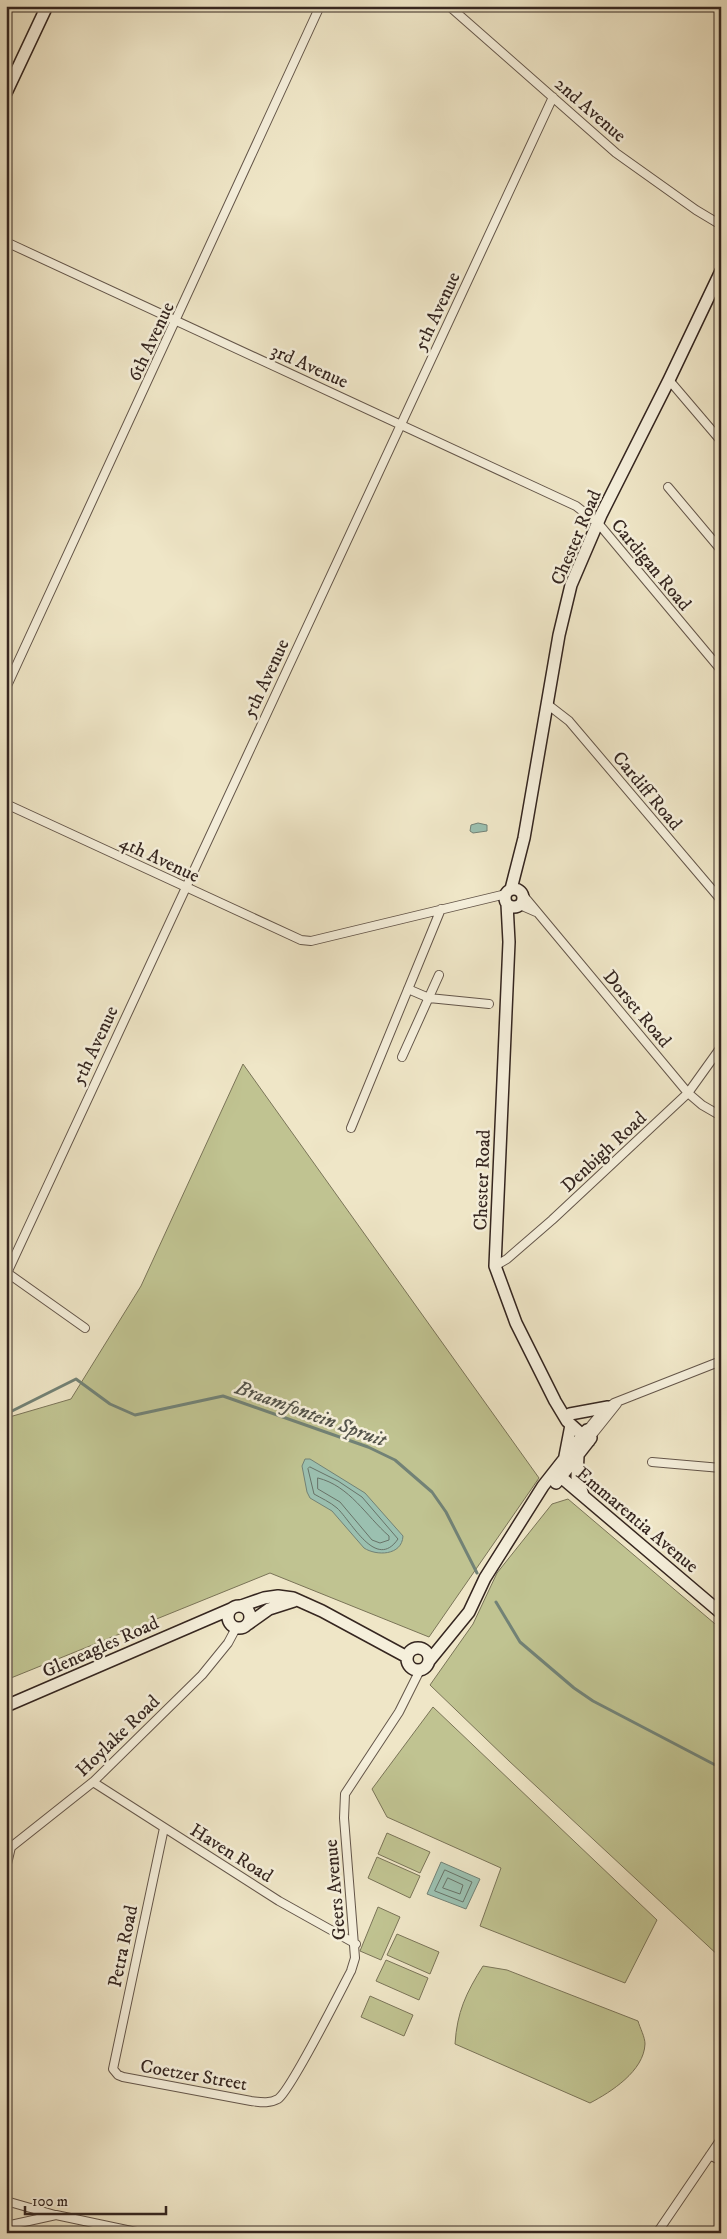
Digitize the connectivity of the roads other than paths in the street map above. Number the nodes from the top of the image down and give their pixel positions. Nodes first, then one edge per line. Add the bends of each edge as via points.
1 (47, 6) edge
2 (320, 6) edge
3 (449, 6) edge
4 (6, 93) edge
5 (553, 97) junction
6 (721, 225) edge
7 (6, 242) edge
8 (721, 271) edge
9 (176, 322) junction
10 (669, 380) junction
11 (401, 424) junction
12 (721, 441) edge
13 (668, 487) dead end
14 (598, 523) junction
15 (721, 550) edge
16 (721, 670) edge
17 (6, 688) edge
18 (547, 704) junction
19 (6, 804) edge
20 (185, 888) junction
21 (513, 898) junction
22 (721, 900) edge
23 (441, 909) junction
24 (439, 975) dead end
25 (408, 989) junction
26 (429, 998) junction
27 (489, 1004) dead end
28 (720, 1049) edge
29 (402, 1057) dead end
30 (688, 1093) junction
31 (721, 1116) edge
32 (351, 1128) dead end
33 (494, 1266) junction
34 (6, 1272) edge
35 (85, 1328) dead end
36 (721, 1361) edge
37 (620, 1401) junction
38 (608, 1407) junction
39 (570, 1419) junction
40 (588, 1435) junction
41 (578, 1456) junction
42 (564, 1460) junction
43 (652, 1462) dead end
44 (721, 1468) edge
45 (558, 1474) junction
46 (585, 1498) junction
47 (298, 1601) junction
48 (236, 1608) junction
49 (721, 1613) edge
50 (208, 1619) junction
51 (248, 1624) junction
52 (233, 1626) junction
53 (444, 1642) junction
54 (420, 1647) junction
55 (407, 1657) junction
56 (429, 1661) junction
57 (420, 1670) junction
58 (6, 1706) edge
59 (93, 1782) junction
60 (164, 1828) junction
61 (9, 1849) edge
62 (6, 1868) edge
63 (356, 1944) junction
64 (114, 2072) joint
65 (270, 2102) joint
66 (721, 2139) edge
67 (710, 2154) junction
68 (721, 2161) edge
69 (6, 2201) edge
70 (56, 2215) junction
71 (6, 2226) edge
72 (141, 2233) edge
73 (657, 2233) edge

1 - 4 street
2 - 9 street, 6th Avenue
3 - 5 street, 2nd Avenue
5 - 6 street, 2nd Avenue via 616,154
5 - 11 street, 5th Avenue
7 - 9 street, 3rd Avenue
8 - 10 street, Chester Road
9 - 11 street, 3rd Avenue
9 - 17 street, 6th Avenue
10 - 12 street
10 - 14 street, Chester Road
11 - 14 street, 3rd Avenue via 576,506
11 - 20 street, 5th Avenue
13 - 15 street
14 - 16 street, Cardigan Road
14 - 18 street, Chester Road via 565,605
18 - 21 street, Chester Road
18 - 22 street, Cardiff Road via 569,721
19 - 20 street, 4th Avenue
20 - 23 street, 4th Avenue via 302,940 311,941
20 - 34 street, 5th Avenue
21 - 23 street via 484,899
21 - 30 street, Dorset Road via 538,912
21 - 33 street, Chester Road
23 - 25 street
24 - 26 street
25 - 26 street
25 - 32 street
26 - 27 street
26 - 29 street
28 - 30 street, Denbigh Road
30 - 31 street, Dorset Road
30 - 33 street, Denbigh Road via 552,1220 507,1259
33 - 39 street, Chester Road via 516,1323 558,1406
34 - 35 street
36 - 37 street
37 - 38 street
37 - 40 street
38 - 39 street
38 - 40 street
39 - 40 street, Chester Road
39 - 42 street
40 - 41 street
40 - 42 street
41 - 45 street
41 - 46 street via 577,1477
42 - 45 street
43 - 44 street
45 - 46 street, Emmarentia Avenue
45 - 53 street via 485,1578 469,1612
46 - 49 street, Emmarentia Avenue
47 - 48 street, Gleneagles Road via 278,1596
47 - 51 street via 278,1604
47 - 55 street, Gleneagles Road
48 - 50 street, Gleneagles Road
48 - 51 street via 249,1613
48 - 52 street via 228,1616
50 - 52 street
50 - 58 street, Gleneagles Road
51 - 52 street via 242,1628
52 - 59 street, Hoylake Road via 228,1643 202,1675
53 - 54 street
53 - 56 street
54 - 55 street via 413,1648
54 - 56 street via 429,1654
55 - 57 street via 411,1667
56 - 57 street
57 - 63 street, Geers Avenue via 399,1712 346,1794 344,1818
59 - 60 street, Haven Road
59 - 61 street, Hoylake Road
60 - 63 street, Haven Road via 279,1901
60 - 64 street, Petra Road
61 - 62 street
63 - 65 street, Geers Avenue via 351,1971 286,2090
64 - 65 street, Coetzer Street via 123,2077
66 - 67 street
67 - 68 street
67 - 73 street
69 - 70 street
70 - 71 street
70 - 72 street

